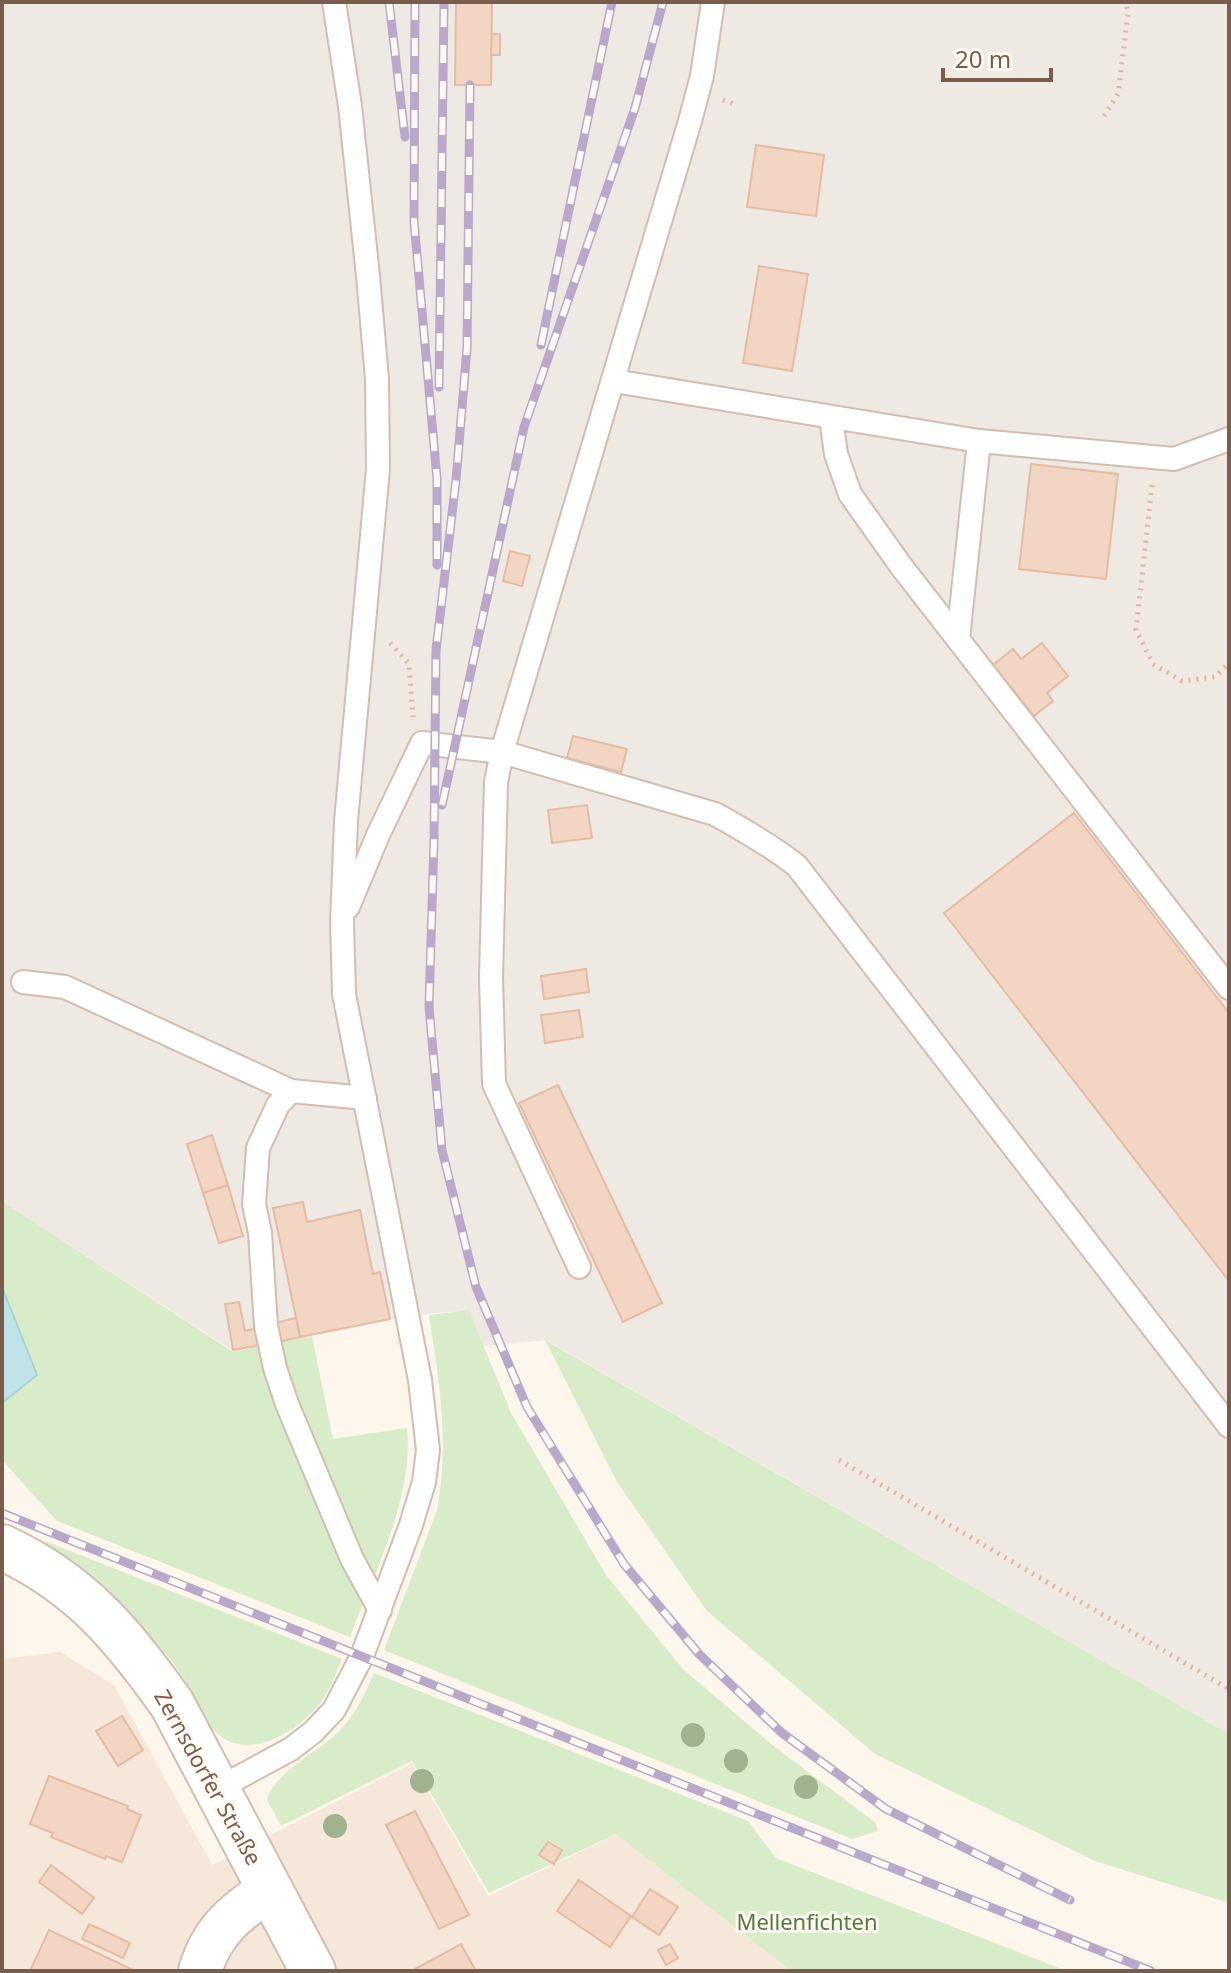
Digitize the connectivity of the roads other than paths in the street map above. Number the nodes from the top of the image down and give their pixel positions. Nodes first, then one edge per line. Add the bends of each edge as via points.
1 (334, 2) edge
2 (713, 2) edge
3 (614, 381) junction
4 (831, 418) junction
5 (1229, 439) edge
6 (979, 441) junction
7 (958, 639) junction
8 (502, 752) junction
9 (342, 922) junction
10 (23, 982) dead end
11 (1229, 988) edge
12 (291, 1091) junction
13 (365, 1098) junction
14 (579, 1267) dead end
15 (1229, 1426) edge
16 (2, 1547) edge
17 (380, 1610) junction
18 (217, 1789) junction
19 (270, 1889) junction
20 (200, 1971) edge
21 (313, 1971) edge

1 - 9 lane via 350,106 377,379 378,469 346,821
2 - 3 lane via 702,76
3 - 4 lane
3 - 8 lane
4 - 6 lane
4 - 7 lane via 850,494
5 - 6 lane via 1174,459
6 - 7 lane
7 - 11 lane
8 - 9 lane via 422,743
8 - 14 lane via 496,782 492,933 494,1084
8 - 15 lane via 715,814 797,866
9 - 13 lane via 344,994
10 - 12 lane via 65,987
12 - 13 lane
12 - 17 lane via 278,1105 258,1148 254,1204 266,1326 287,1404 352,1559
13 - 17 lane via 420,1380 428,1450 424,1482
16 - 18 street, Zernsdorfer Straße via 78,1593 113,1625 172,1704
17 - 18 lane via 334,1710 291,1749
18 - 19 street, Zernsdorfer Straße
19 - 20 street via 216,1934
19 - 21 street, Zernsdorfer Straße

